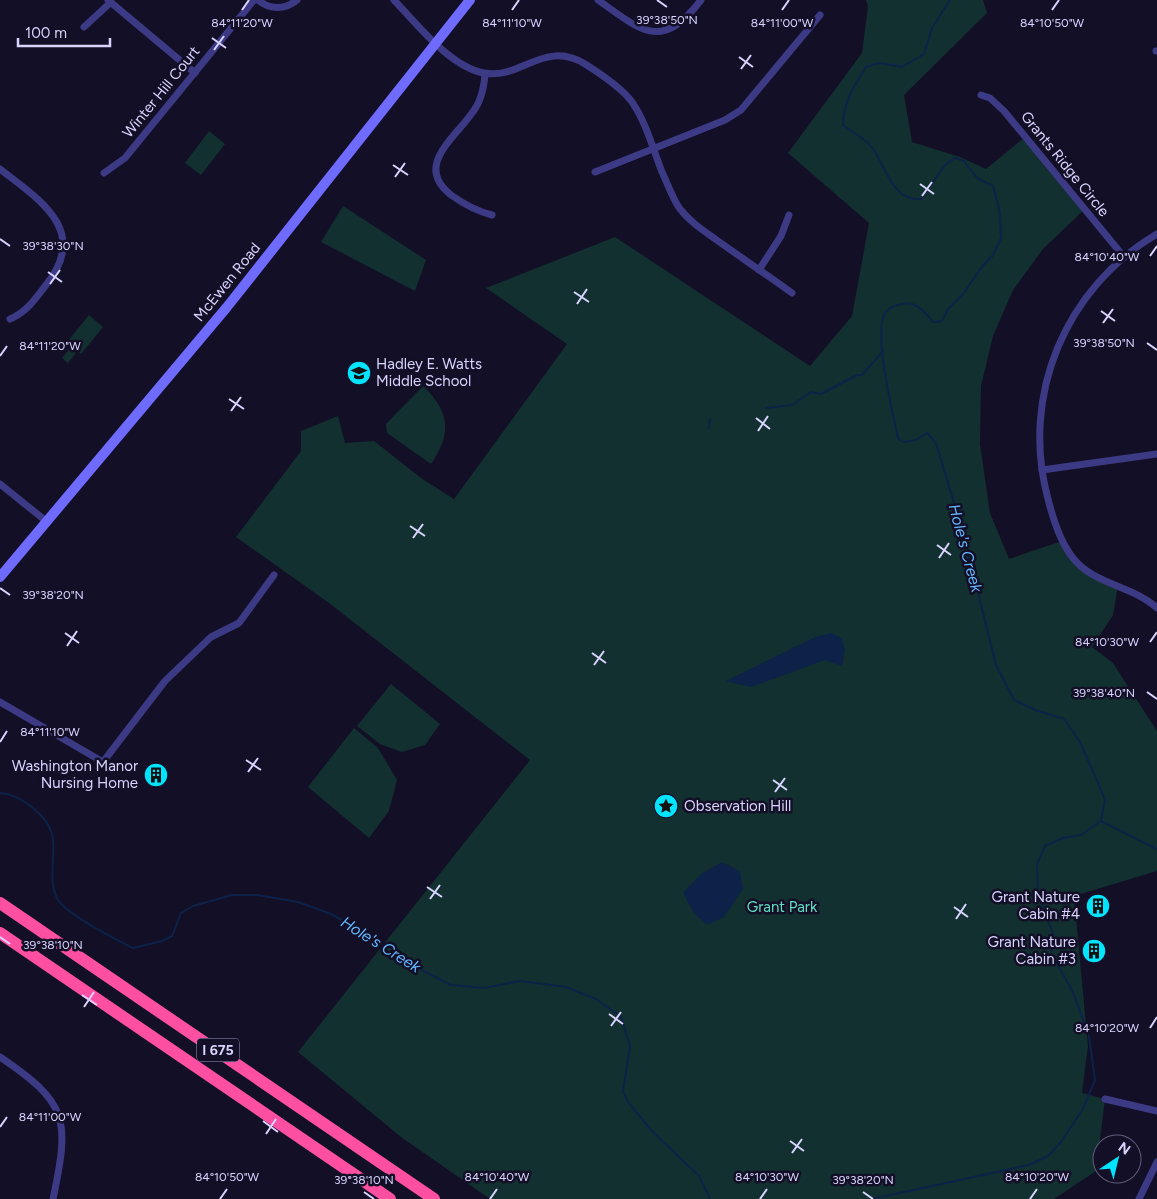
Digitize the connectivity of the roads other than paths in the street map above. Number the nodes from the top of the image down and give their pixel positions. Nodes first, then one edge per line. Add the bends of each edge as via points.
1 (254, 0) edge
2 (258, 0) edge
3 (297, 0) edge
4 (394, 0) edge
5 (470, 0) edge
6 (598, 0) edge
7 (701, 0) edge
8 (109, 2) edge
9 (820, 15) dead end
10 (84, 27) dead end
11 (436, 43) junction
12 (195, 73) junction
13 (485, 74) junction
14 (981, 95) dead end
15 (653, 150) junction
16 (0, 170) edge
17 (595, 172) dead end
18 (104, 173) dead end
19 (492, 215) dead end
20 (789, 215) dead end
21 (1157, 234) edge
22 (1124, 257) junction
23 (759, 270) junction
24 (792, 293) dead end
25 (10, 319) dead end
26 (1157, 454) edge
27 (1042, 470) junction
28 (0, 484) edge
29 (46, 521) junction
30 (274, 575) dead end
31 (0, 577) edge
32 (1157, 608) edge
33 (0, 702) edge
34 (0, 903) edge
35 (0, 933) edge
36 (0, 1057) edge
37 (1105, 1099) dead end
38 (1157, 1111) edge
39 (1157, 1162) edge
40 (53, 1199) edge
41 (390, 1199) edge
42 (434, 1199) edge
43 (1139, 1199) edge

1 - 12 street, Winter Hill Court
2 - 3 street via 277,8
4 - 11 street
5 - 11 street, McEwen Road
6 - 7 street via 631,24 653,31 682,23
8 - 10 street
8 - 12 street
9 - 15 street via 741,110
11 - 13 street via 460,63
11 - 29 street, McEwen Road via 227,307
12 - 18 street, Winter Hill Court via 125,158
13 - 15 street via 504,72 552,56 578,61 630,100
13 - 19 street via 478,105 439,156 435,172 443,189 466,206
14 - 22 street, Grants Ridge Circle via 990,98 1004,111
15 - 17 street
15 - 23 street via 674,199 686,217
16 - 25 street via 48,208 58,222 62,238 60,262 53,277 28,308
20 - 23 street via 781,236
21 - 22 street
22 - 27 street via 1084,299 1054,356 1041,409
23 - 24 street
26 - 27 street
27 - 32 street via 1062,541 1072,558 1086,571 1135,593
28 - 29 street
29 - 31 street, McEwen Road
30 - 33 street via 239,623 212,637 165,681 103,762
34 - 42 highway, I 675
35 - 41 highway, I 675
36 - 40 street via 39,1085 59,1114 62,1140
37 - 38 street
39 - 43 street

